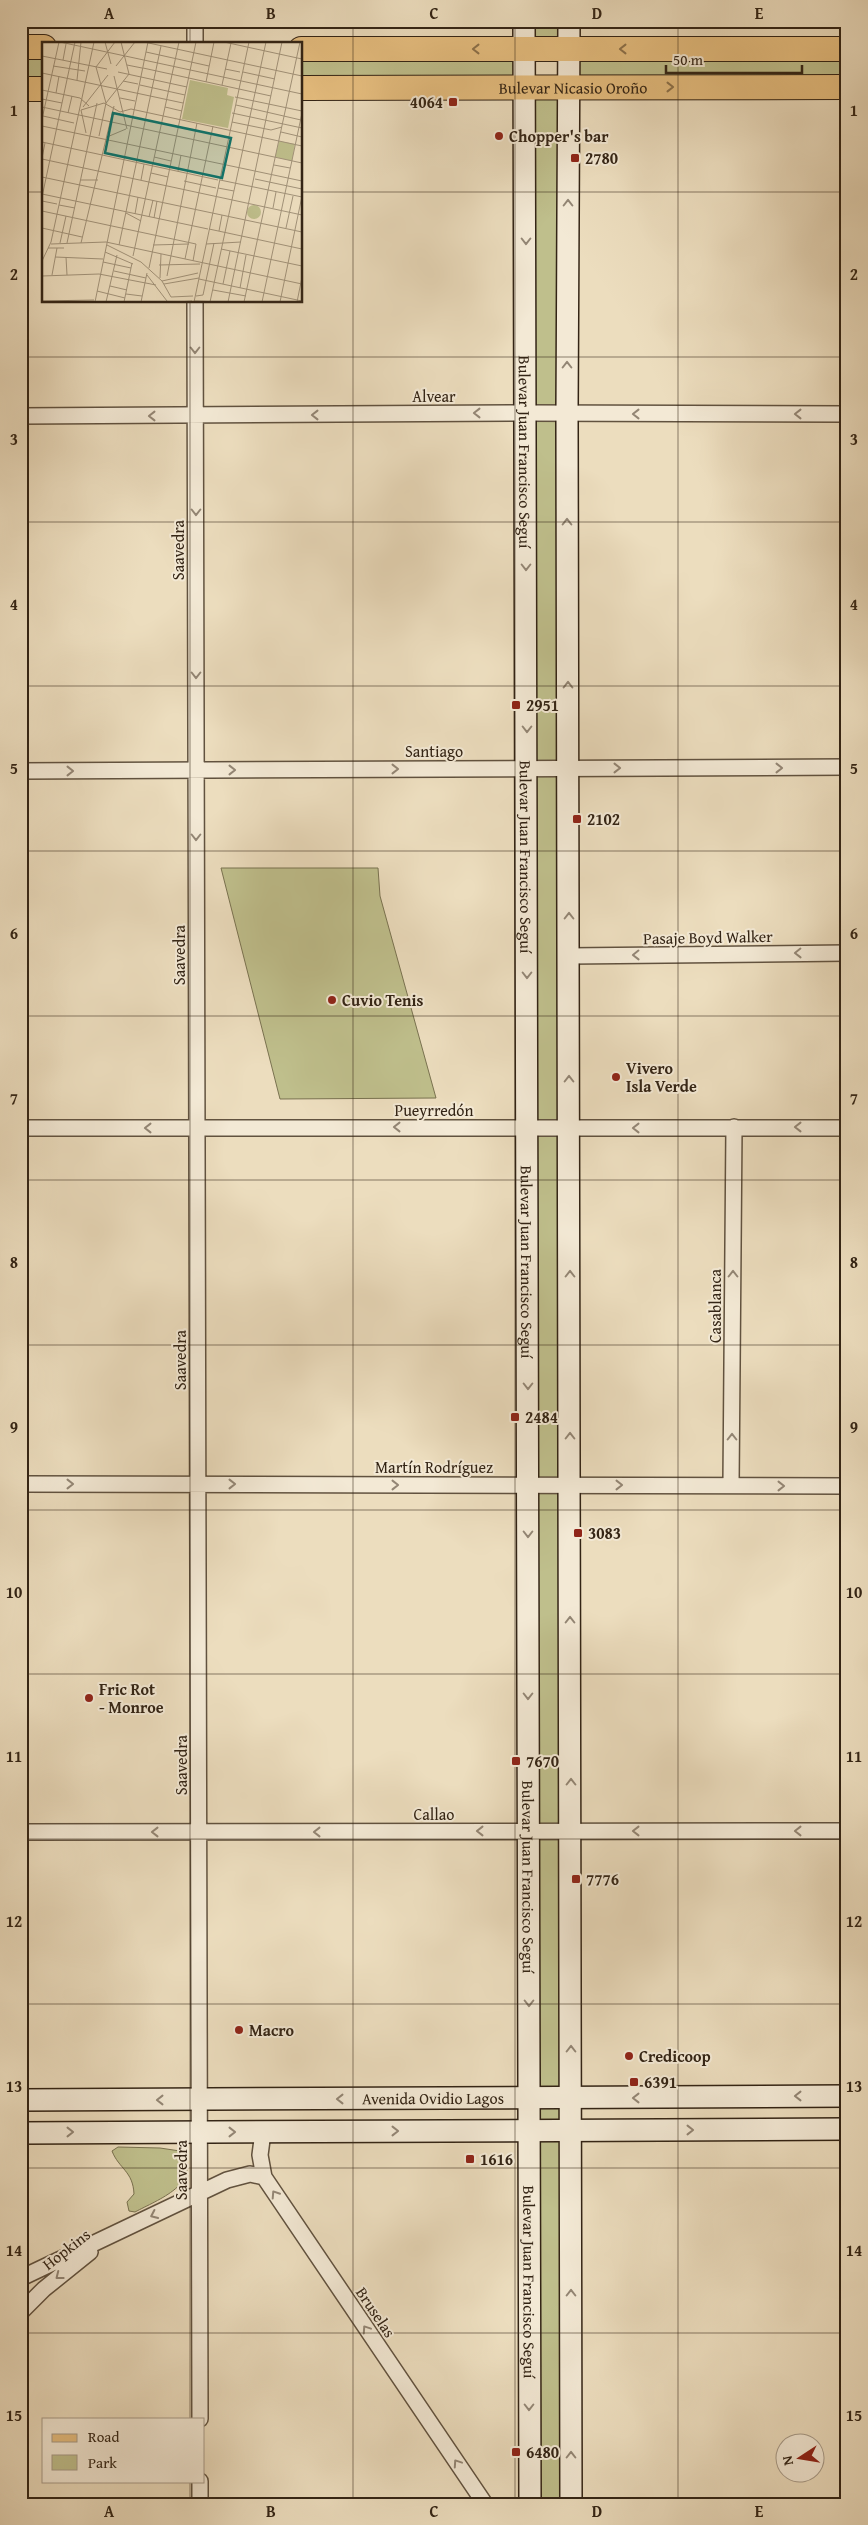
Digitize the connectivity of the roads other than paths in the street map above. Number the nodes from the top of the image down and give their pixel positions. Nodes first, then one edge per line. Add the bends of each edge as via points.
1 (195, 21) edge
2 (524, 21) edge
3 (569, 21) edge
4 (195, 42) edge
5 (21, 47) edge
6 (42, 47) edge
7 (302, 49) edge
8 (524, 49) junction
9 (569, 49) junction
10 (847, 49) edge
11 (568, 87) junction
12 (847, 87) edge
13 (302, 88) edge
14 (526, 88) junction
15 (21, 89) edge
16 (42, 89) edge
17 (195, 302) edge
18 (526, 413) junction
19 (567, 414) junction
20 (847, 414) edge
21 (196, 415) junction
22 (21, 416) edge
23 (847, 767) edge
24 (527, 768) junction
25 (568, 769) junction
26 (196, 770) junction
27 (21, 771) edge
28 (847, 953) edge
29 (569, 956) junction
30 (734, 1127) junction
31 (21, 1128) edge
32 (197, 1128) junction
33 (527, 1128) junction
34 (570, 1128) junction
35 (847, 1128) edge
36 (21, 1484) edge
37 (198, 1484) junction
38 (528, 1485) junction
39 (570, 1485) junction
40 (731, 1485) junction
41 (847, 1486) edge
42 (528, 1831) junction
43 (571, 1831) junction
44 (847, 1831) edge
45 (21, 1832) edge
46 (199, 1832) junction
47 (847, 2096) edge
48 (529, 2098) junction
49 (571, 2098) junction
50 (21, 2100) edge
51 (199, 2100) junction
52 (847, 2129) edge
53 (529, 2130) junction
54 (571, 2130) junction
55 (199, 2132) junction
56 (262, 2132) junction
57 (21, 2133) edge
58 (264, 2177) junction
59 (199, 2194) junction
60 (111, 2235) junction
61 (21, 2278) edge
62 (21, 2312) edge
63 (200, 2418) edge
64 (200, 2482) edge
65 (200, 2504) edge
66 (485, 2504) edge
67 (530, 2504) edge
68 (571, 2504) edge

1 - 4 street
2 - 8 main road, Bulevar Juan Francisco Seguí
3 - 9 main road
5 - 6 main road
8 -> 7 main road
8 - 9 main road
8 - 14 main road, Bulevar Juan Francisco Seguí
10 -> 9 main road
9 - 11 main road
11 -> 12 main road, Bulevar Nicasio Oroño
11 - 14 main road, Bulevar Nicasio Oroño
19 -> 11 main road
13 - 14 main road, Bulevar Nicasio Oroño
14 -> 18 main road, Bulevar Juan Francisco Seguí
15 - 16 main road
17 -> 21 street, Saavedra
18 - 19 street, Alvear
18 -> 21 street, Alvear
18 -> 24 main road, Bulevar Juan Francisco Seguí
20 -> 19 street, Alvear
25 -> 19 main road
21 -> 22 street, Alvear
21 -> 26 street, Saavedra
25 -> 23 street, Santiago
24 - 25 street, Santiago
26 -> 24 street, Santiago
24 -> 33 main road, Bulevar Juan Francisco Seguí
29 -> 25 main road
27 -> 26 street, Santiago
26 -> 32 street, Saavedra
28 -> 29 street, Pasaje Boyd Walker
34 -> 29 main road
30 -> 34 street, Pueyrredón
35 -> 30 street, Pueyrredón
40 -> 30 street, Casablanca
32 -> 31 street, Pueyrredón
33 -> 32 street, Pueyrredón
32 - 37 street, Saavedra
33 - 34 street, Pueyrredón
33 -> 38 main road, Bulevar Juan Francisco Seguí
39 -> 34 main road
36 -> 37 street, Martín Rodríguez
37 -> 38 street, Martín Rodríguez
37 - 46 street, Saavedra
38 - 39 street, Martín Rodríguez
38 -> 42 main road, Bulevar Juan Francisco Seguí
39 -> 40 street, Martín Rodríguez
43 -> 39 main road
40 -> 41 street, Martín Rodríguez
42 - 43 street, Callao
42 -> 46 street, Callao
42 -> 48 main road, Bulevar Juan Francisco Seguí
44 -> 43 street, Callao
49 -> 43 main road
46 -> 45 street, Callao
46 - 51 street, Saavedra
47 -> 49 main road, Avenida Ovidio Lagos
48 - 49 main road, Avenida Ovidio Lagos
48 -> 51 main road, Avenida Ovidio Lagos
48 - 53 main road, Bulevar Juan Francisco Seguí
49 - 54 main road
51 -> 50 main road, Avenida Ovidio Lagos
51 - 55 street, Saavedra
54 -> 52 main road, Avenida Ovidio Lagos
53 - 54 main road, Avenida Ovidio Lagos
56 -> 53 main road, Avenida Ovidio Lagos
53 -> 67 main road, Bulevar Juan Francisco Seguí
68 -> 54 main road
55 -> 56 main road, Avenida Ovidio Lagos
57 -> 55 main road, Avenida Ovidio Lagos
55 - 59 street, Saavedra
56 - 58 street, Bruselas via 260,2155
58 - 59 street via 250,2174 227,2180
66 -> 58 street, Bruselas
59 -> 60 street
59 - 63 street, Saavedra
60 - 61 street
60 -> 62 street, Hopkins via 44,2289
64 - 65 street

